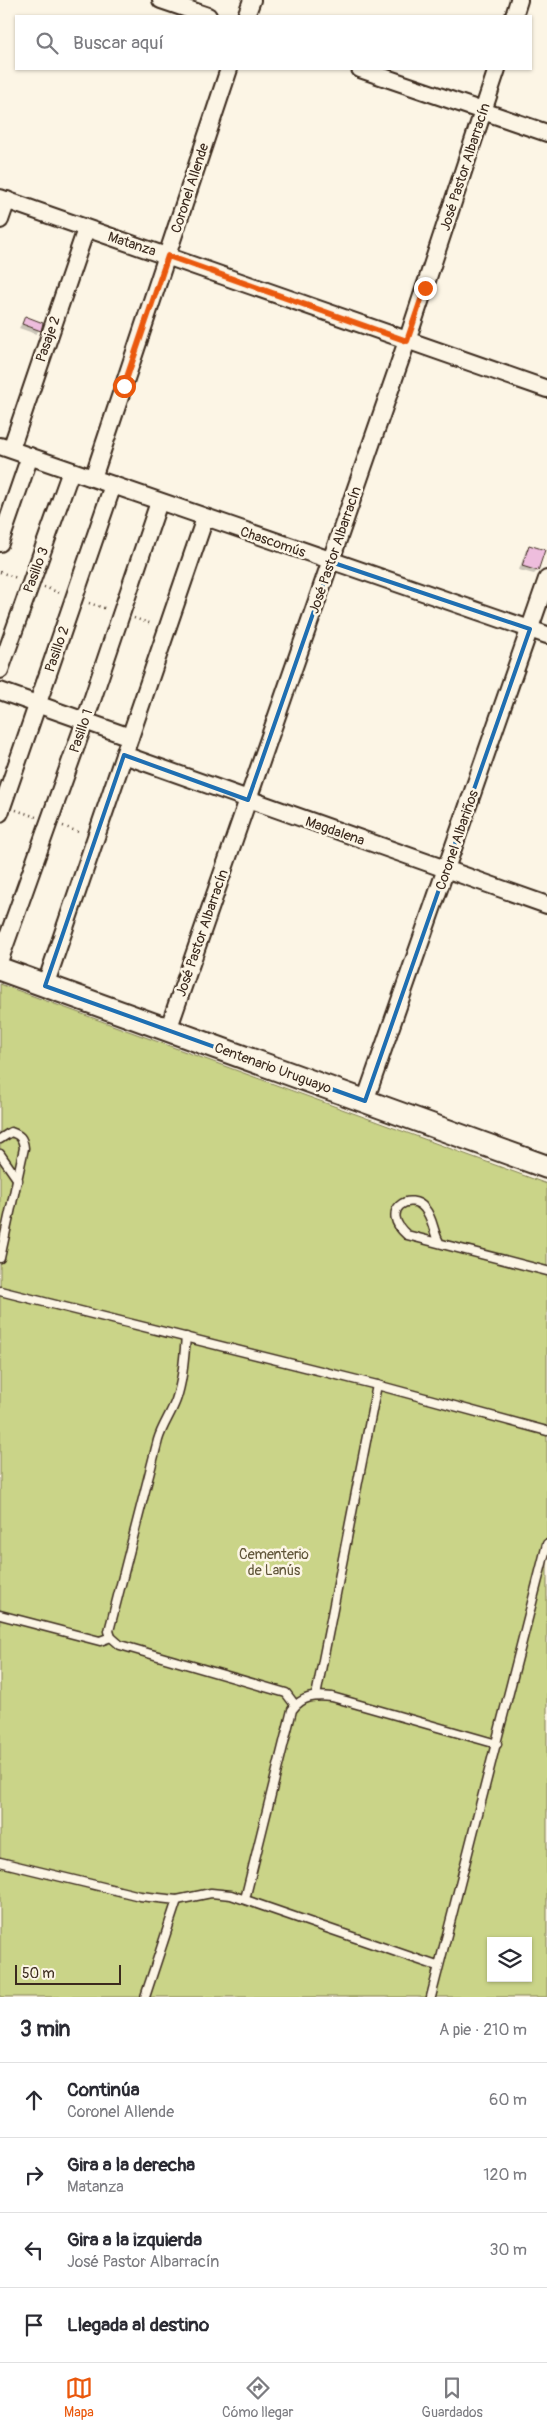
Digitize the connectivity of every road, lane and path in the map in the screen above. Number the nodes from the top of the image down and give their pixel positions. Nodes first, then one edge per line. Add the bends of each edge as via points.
1 (161, 0) edge
2 (252, 0) edge
3 (519, 0) edge
4 (205, 15) edge
5 (246, 15) edge
6 (514, 15) edge
7 (230, 70) edge
8 (363, 70) edge
9 (497, 70) edge
10 (483, 111) junction
11 (547, 134) edge
12 (4, 199) edge
13 (0, 220) edge
14 (86, 229) junction
15 (168, 256) junction
16 (407, 341) junction
17 (547, 389) edge
18 (5, 447) edge
19 (30, 456) junction
20 (71, 470) junction
21 (93, 478) junction
22 (113, 485) junction
23 (159, 502) junction
24 (205, 518) junction
25 (0, 543) edge
26 (331, 562) junction
27 (547, 579) edge
28 (530, 629) junction
29 (547, 635) edge
30 (0, 670) edge
31 (0, 691) edge
32 (38, 704) junction
33 (85, 721) junction
34 (130, 736) junction
35 (124, 755) junction
36 (248, 800) junction
37 (0, 813) edge
38 (448, 870) junction
39 (547, 905) edge
40 (0, 959) edge
41 (0, 970) edge
42 (45, 986) junction
43 (168, 1030) junction
44 (365, 1101) junction
45 (0, 1139) edge
46 (0, 1154) edge
47 (547, 1166) edge
48 (18, 1180) junction
49 (439, 1242) junction
50 (0, 1258) edge
51 (547, 1272) edge
52 (0, 1291) edge
53 (186, 1337) junction
54 (377, 1385) junction
55 (547, 1431) edge
56 (547, 1544) edge
57 (0, 1615) edge
58 (111, 1637) junction
59 (316, 1696) junction
60 (295, 1705) junction
61 (497, 1744) junction
62 (0, 1862) edge
63 (177, 1900) junction
64 (245, 1900) junction
65 (437, 1966) junction
66 (144, 1997) edge
67 (431, 1997) edge

1 - 4 street
2 - 5 street
3 - 6 street
7 - 15 street, Coronel Allende
8 - 10 street
9 - 10 street, José Pastor Albarracín
10 - 11 street
10 - 16 street, José Pastor Albarracín
12 - 13 street
12 - 14 street, Matanza
14 - 15 street, Matanza
14 - 18 street, Pasaje 2
15 - 16 street, Matanza
15 - 21 street, Coronel Allende
16 - 17 street, Matanza
16 - 26 street, José Pastor Albarracín
18 - 19 street, Chascomús
19 - 20 street, Chascomús
19 - 25 street
20 - 21 street, Chascomús
20 - 30 street, Pasillo 3
21 - 22 street, Chascomús
22 - 23 street, Chascomús
22 - 32 street, Pasillo 2
23 - 24 street, Chascomús
23 - 33 street, Pasillo 1
24 - 26 street, Chascomús
24 - 34 street
26 - 28 street, Chascomús
26 - 36 street, José Pastor Albarracín
27 - 28 street, Coronel Albariños
28 - 29 street, Chascomús
28 - 38 street, Coronel Albariños
31 - 32 street
32 - 33 street
32 - 37 street, Pasillo 2
33 - 34 street
33 - 40 street, Pasillo 1
34 - 35 street
35 - 36 street, Magdalena
35 - 42 street
36 - 38 street, Magdalena
36 - 43 street, José Pastor Albarracín
38 - 39 street, Magdalena
38 - 44 street, Coronel Albariños
41 - 42 main road, Centenario Uruguayo
42 - 43 main road, Centenario Uruguayo
43 - 44 main road, Centenario Uruguayo
44 - 47 main road, Centenario Uruguayo
45 - 48 lane via 11,1132 23,1140
46 - 48 lane
48 - 50 lane
49 - 49 lane via 424,1207 407,1201 400,1205 396,1212 398,1227 407,1235
49 - 51 lane
52 - 53 lane
53 - 54 lane
53 - 58 lane via 176,1401 163,1423 158,1440 109,1631
54 - 55 lane
54 - 59 lane
56 - 61 lane
57 - 58 lane via 100,1641
58 - 60 lane via 120,1645 286,1693
59 - 60 lane via 304,1698
59 - 61 lane
60 - 64 lane
61 - 65 lane
62 - 63 lane via 140,1896
63 - 64 lane via 211,1893
63 - 66 lane
64 - 65 lane
65 - 67 lane

